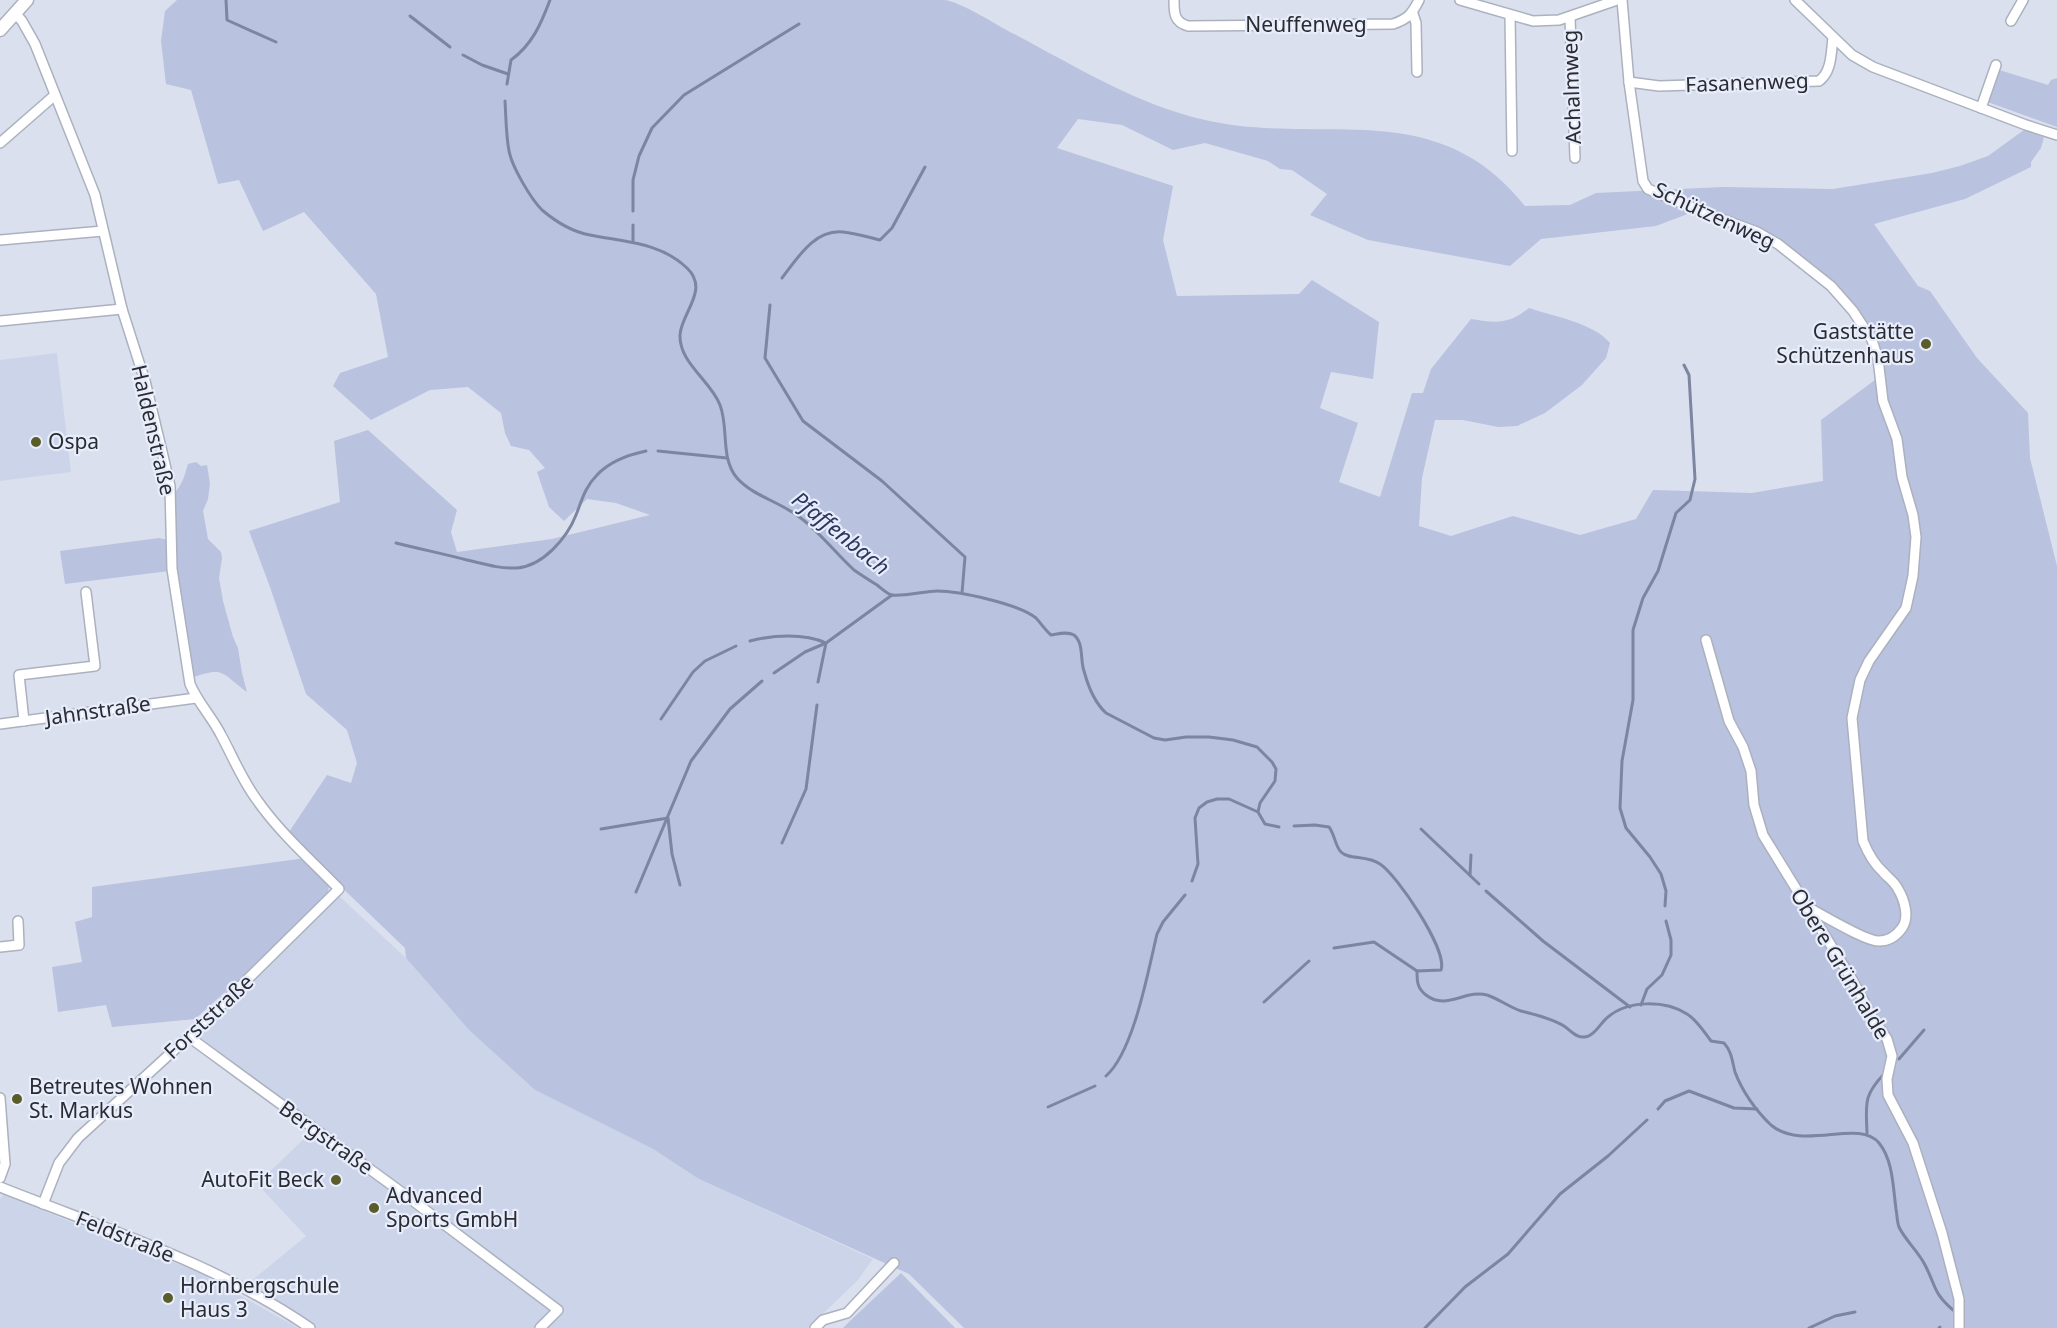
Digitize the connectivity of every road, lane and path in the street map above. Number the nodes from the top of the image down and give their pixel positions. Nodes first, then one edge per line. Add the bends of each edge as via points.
1 (27, 0) edge
2 (1174, 0) edge
3 (1419, 0) edge
4 (1460, 0) edge
5 (1617, 0) edge
6 (1622, 0) edge
7 (2023, 0) edge
8 (1802, 2) edge
9 (16, 14) junction
10 (1413, 14) junction
11 (1510, 15) junction
12 (1569, 17) junction
13 (2011, 21) dead end
14 (0, 30) edge
15 (1833, 38) junction
16 (1996, 65) dead end
17 (1417, 72) dead end
18 (1629, 82) junction
19 (55, 95) junction
20 (1981, 108) junction
21 (2057, 135) edge
22 (0, 143) edge
23 (1512, 151) dead end
24 (1575, 158) dead end
25 (104, 231) junction
26 (0, 240) edge
27 (122, 309) junction
28 (0, 321) edge
29 (86, 592) dead end
30 (1706, 640) dead end
31 (196, 698) junction
32 (24, 721) junction
33 (0, 724) edge
34 (339, 889) joint
35 (1805, 906) junction
36 (18, 921) dead end
37 (0, 947) edge
38 (189, 1037) junction
39 (0, 1098) edge
40 (0, 1178) edge
41 (0, 1187) edge
42 (43, 1204) junction
43 (894, 1263) dead end
44 (310, 1328) edge
45 (540, 1328) edge
46 (815, 1328) edge
47 (1959, 1328) edge

1 - 9 street
2 - 10 street, Neuffenweg via 1175,16 1188,26 1393,24
3 - 10 street
4 - 11 street, Achalmweg
5 - 12 street, Achalmweg
6 - 18 street, Schützenweg
7 - 13 street
8 - 15 street
9 - 14 street
9 - 19 street, Haldenstraße via 35,44
10 - 17 street
11 - 12 street, Achalmweg via 1533,21
11 - 23 street
12 - 24 street, Achalmweg
15 - 18 street, Fasanenweg via 1828,70 1819,81 1659,86
15 - 20 street via 1873,67
16 - 20 street
18 - 35 street, Schützenweg via 1643,181 1648,189 1757,232 1787,250 1831,286 1872,340 1883,401 1898,439 1916,537 1913,576 1906,608 1860,680 1852,718 1863,841 1870,857 1900,891 1905,924 1894,937 1879,942
19 - 22 street
19 - 25 street, Haldenstraße via 95,195
20 - 21 street
25 - 26 street
25 - 27 street, Haldenstraße
27 - 28 street
27 - 31 street, Haldenstraße via 145,381 170,486 172,569 190,684
29 - 32 street via 95,666 19,675
30 - 35 street, Obere Grünhalde via 1729,721 1751,771 1754,804 1763,835
31 - 32 street, Jahnstraße
31 - 34 street, Haldenstraße via 257,800 275,824
32 - 33 street, Jahnstraße
34 - 38 street, Forststraße
35 - 47 street, Obere Grünhalde via 1887,1040 1892,1056 1888,1095 1913,1143 1942,1233 1959,1299
36 - 37 street via 19,945
38 - 42 street, Forststraße via 78,1138 59,1163
38 - 45 street, Bergstraße via 558,1310
39 - 40 street via 5,1164
41 - 42 street, Feldstraße
42 - 44 street, Feldstraße via 244,1287
43 - 46 street via 846,1312 823,1320

